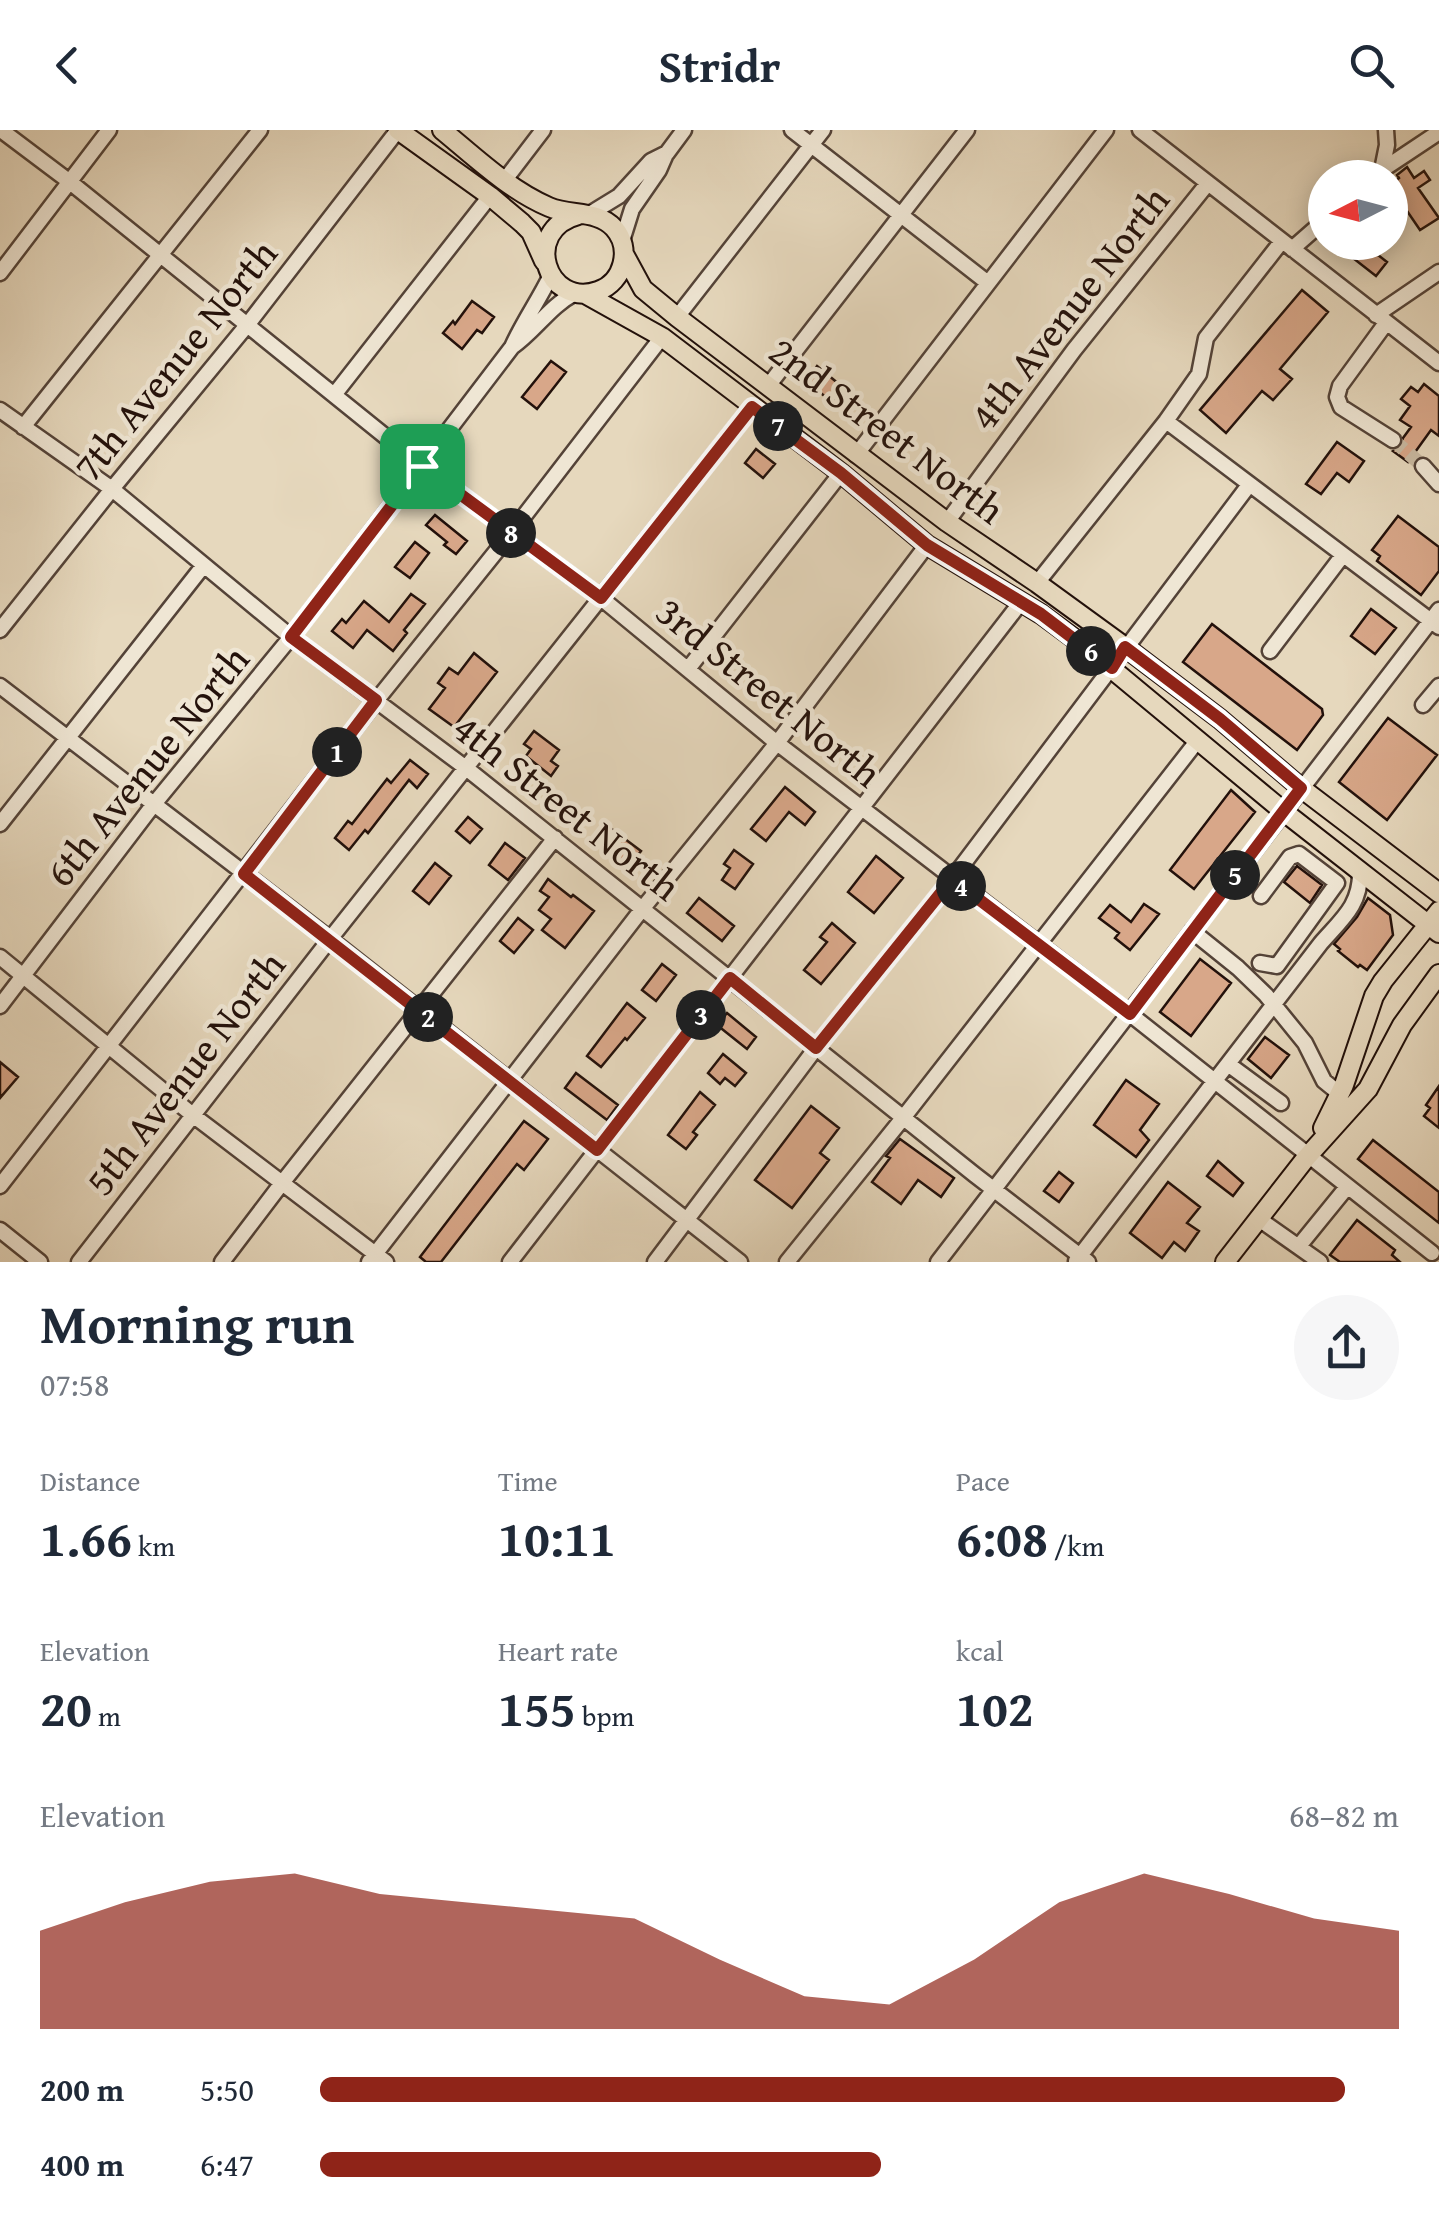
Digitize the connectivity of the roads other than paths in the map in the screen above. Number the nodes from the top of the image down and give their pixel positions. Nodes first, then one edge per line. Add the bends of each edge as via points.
1 (1, 130) edge
2 (108, 130) edge
3 (260, 130) edge
4 (398, 130) edge
5 (442, 130) edge
6 (543, 130) edge
7 (684, 130) edge
8 (792, 130) edge
9 (823, 130) edge
10 (967, 130) edge
11 (1106, 130) edge
12 (1140, 130) edge
13 (1386, 130) edge
14 (1439, 132) edge
15 (811, 145) junction
16 (667, 153) junction
17 (1382, 160) edge
18 (1398, 160) edge
19 (504, 181) junction
20 (70, 182) junction
21 (1208, 183) junction
22 (490, 196) junction
23 (583, 215) junction
24 (901, 216) junction
25 (1308, 231) edge
26 (1287, 245) junction
27 (623, 248) junction
28 (162, 255) junction
29 (549, 271) junction
30 (1439, 272) edge
31 (0, 274) edge
32 (988, 284) junction
33 (580, 293) junction
34 (677, 317) junction
35 (1381, 319) junction
36 (248, 324) junction
37 (662, 337) junction
38 (512, 347) junction
39 (1439, 363) edge
40 (768, 386) junction
41 (334, 395) junction
42 (752, 407) junction
43 (0, 410) edge
44 (1166, 420) junction
45 (23, 426) junction
46 (1393, 440) tunnel mouth
47 (856, 455) junction
48 (422, 466) junction
49 (1423, 466) tunnel mouth
50 (841, 473) junction
51 (1439, 484) edge
52 (1249, 485) junction
53 (112, 489) junction
54 (947, 522) junction
55 (511, 532) junction
56 (927, 545) junction
57 (1343, 555) junction
58 (204, 565) junction
59 (1038, 583) junction
60 (601, 598) junction
61 (1021, 602) junction
62 (1436, 619) edge
63 (0, 630) edge
64 (291, 637) junction
65 (1125, 647) junction
66 (1270, 651) dead end
67 (1112, 668) junction
68 (688, 669) junction
69 (0, 686) edge
70 (1439, 686) edge
71 (376, 700) junction
72 (1423, 704) dead end
73 (68, 738) junction
74 (1198, 740) junction
75 (777, 743) junction
76 (466, 768) junction
77 (1301, 788) junction
78 (154, 804) junction
79 (861, 808) junction
80 (1283, 811) junction
81 (0, 824) edge
82 (555, 838) junction
83 (1360, 870) junction
84 (244, 874) junction
85 (952, 879) junction
86 (1439, 894) edge
87 (1261, 896) dead end
88 (643, 908) junction
89 (1435, 922) edge
90 (1192, 931) junction
91 (330, 940) junction
92 (1038, 944) junction
93 (0, 958) edge
94 (1260, 963) dead end
95 (1439, 974) edge
96 (23, 976) junction
97 (730, 978) junction
98 (1273, 1005) junction
99 (0, 1006) edge
100 (420, 1010) junction
101 (1130, 1014) junction
102 (109, 1046) junction
103 (816, 1048) junction
104 (1228, 1064) junction
105 (510, 1081) junction
106 (1215, 1081) junction
107 (1340, 1094) junction
108 (1281, 1103) dead end
109 (194, 1116) junction
110 (904, 1118) junction
111 (597, 1150) junction
112 (1308, 1155) junction
113 (282, 1182) junction
114 (0, 1186) edge
115 (1347, 1187) junction
116 (993, 1189) junction
117 (1259, 1219) junction
118 (686, 1221) junction
119 (0, 1230) edge
120 (1299, 1246) junction
121 (1432, 1253) edge
122 (377, 1259) edge
123 (1081, 1260) edge
124 (40, 1262) edge
125 (79, 1262) edge
126 (222, 1262) edge
127 (510, 1262) edge
128 (654, 1262) edge
129 (740, 1262) edge
130 (787, 1262) edge
131 (938, 1262) edge
132 (1226, 1262) edge
133 (1320, 1262) edge

1 - 20 street, 3rd Street North
2 - 20 street
3 - 28 street
4 - 22 main road
4 - 36 street, 7th Avenue North
5 - 19 main road
6 - 19 street
7 - 16 street
8 - 15 street
9 - 15 street
10 - 24 street
11 - 32 street
12 - 21 street
13 - 17 street
14 - 18 street
15 - 24 street
15 - 34 street
16 - 23 street via 650,161 619,196
16 - 27 street via 632,209
19 - 23 main road via 548,207
20 - 28 street, 3rd Street North
20 - 31 street
21 - 26 street
21 - 54 street, 4th Avenue North
22 - 29 main road via 530,232
22 - 41 street
23 - 27 main road via 609,223
23 - 29 main road via 550,233
24 - 32 street
24 - 40 street
25 - 26 street
26 - 35 street
26 - 44 street via 1206,338 1199,374
27 - 33 main road via 613,282
27 - 34 main road, 2nd Street North via 643,289
28 - 36 street, 3rd Street North
28 - 45 street
29 - 33 main road via 558,284
29 - 38 street
30 - 35 street
32 - 47 street
33 - 37 main road
33 - 38 street, 6th Avenue North via 562,300
34 - 40 main road, 2nd Street North
35 - 39 street
35 - 46 street via 1336,397
36 - 41 street, 3rd Street North
36 - 53 street, 7th Avenue North
37 - 42 main road
37 - 55 street
38 - 48 street, 6th Avenue North
40 - 47 main road, 2nd Street North
41 - 48 street, 3rd Street North
42 - 50 main road
42 - 60 street, 5th Avenue North
43 - 45 street, 4th Street North
44 - 52 street
44 - 59 street
45 - 53 street, 4th Street North
47 - 54 main road, 2nd Street North
48 - 55 street, 3rd Street North
48 - 64 street, 6th Avenue North
49 - 51 street
50 - 56 main road
50 - 68 street
52 - 57 street
52 - 65 street
53 - 58 street, 4th Street North
53 - 63 street, 7th Avenue North
54 - 59 main road, 2nd Street North
55 - 60 street, 3rd Street North
55 - 71 street
56 - 61 main road
56 - 75 street
57 - 62 street
57 - 66 street
58 - 64 street, 4th Street North
58 - 73 street
59 - 65 main road, 2nd Street North
60 - 68 street, 3rd Street North
60 - 76 street, 5th Avenue North
61 - 67 main road
61 - 79 street
62 - 77 street
64 - 71 street, 4th Street North
64 - 78 street, 6th Avenue North
65 - 67 street
65 - 77 main road, 2nd Street North
67 - 74 main road
67 - 85 street
68 - 75 street, 3rd Street North
69 - 73 street
70 - 72 street
71 - 76 street, 4th Street North
71 - 84 street
73 - 78 street
73 - 81 street
74 - 80 main road
74 - 92 street
75 - 79 street, 3rd Street North
75 - 88 street
76 - 82 street, 4th Street North
76 - 91 street, 5th Avenue North
77 - 80 street
77 - 86 main road, 2nd Street North
78 - 84 street
78 - 96 street, 6th Avenue North
79 - 85 street, 3rd Street North
79 - 97 street
80 - 83 main road
80 - 90 street
82 - 88 street, 4th Street North
82 - 100 street
83 - 89 main road
83 - 98 street via 1357,898
84 - 91 street
84 - 102 street
85 - 92 street, 3rd Street North
85 - 103 street
87 - 94 street via 1295,854 1337,882 1277,966
88 - 97 street, 4th Street North
88 - 105 street
89 - 107 main road via 1374,996
90 - 98 street
90 - 101 street
91 - 100 street
91 - 109 street, 5th Avenue North
92 - 101 street, 3rd Street North
92 - 110 street
93 - 96 street
95 - 112 main road via 1368,1089
96 - 99 street, 6th Avenue North
96 - 102 street
97 - 103 street, 4th Street North
97 - 111 street
98 - 104 street
98 - 107 street
100 - 105 street
100 - 113 street
101 - 106 street, 3rd Street North
101 - 116 street
102 - 109 street
102 - 114 street
103 - 110 street, 4th Street North
103 - 118 street
104 - 106 street
104 - 108 street
105 - 111 street
105 - 122 street
106 - 112 street, 3rd Street North
106 - 123 street
107 - 112 main road
109 - 113 street
109 - 125 street, 5th Avenue North
110 - 116 street, 4th Street North
110 - 130 street
111 - 118 street
111 - 127 street
112 - 115 street, 3rd Street North
112 - 117 main road
113 - 122 street
113 - 126 street
115 - 120 street
115 - 121 street, 3rd Street North
116 - 123 street, 4th Street North
116 - 131 street
117 - 120 street
117 - 132 main road
118 - 128 street
118 - 129 street
119 - 124 street
120 - 133 street

